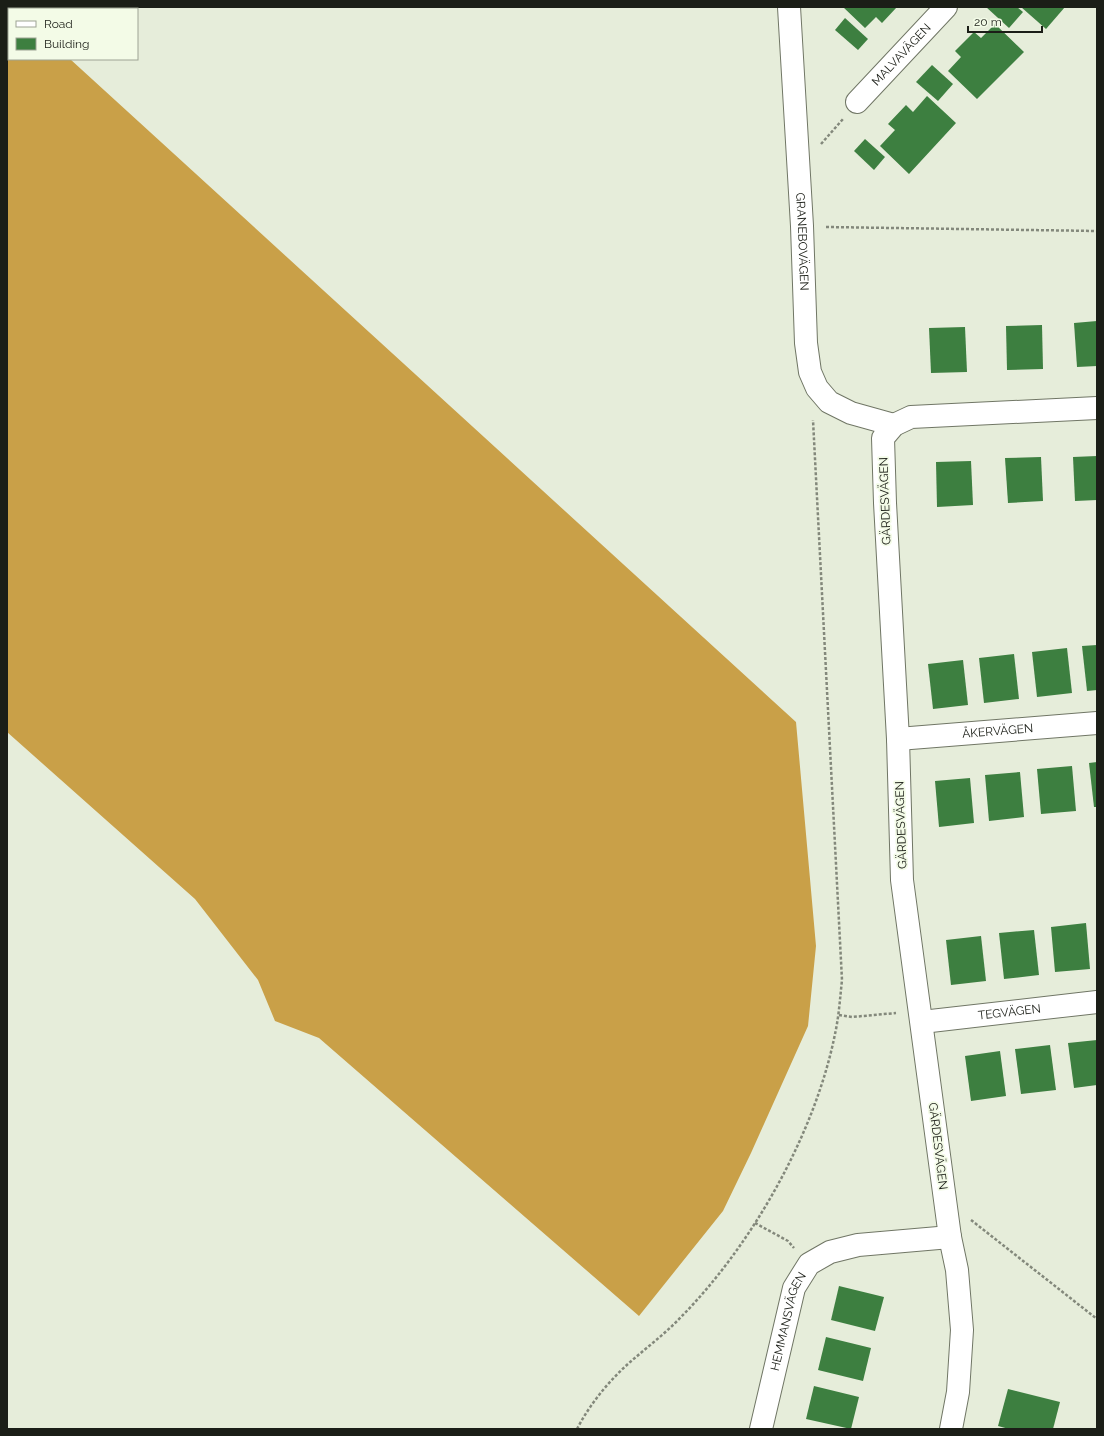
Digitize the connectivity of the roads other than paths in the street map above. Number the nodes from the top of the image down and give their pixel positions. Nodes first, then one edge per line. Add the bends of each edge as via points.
1 (789, 7) edge
2 (946, 7) edge
3 (857, 102) road end
4 (1097, 408) edge
5 (894, 425) junction
6 (1097, 723) edge
7 (898, 739) junction
8 (1097, 1002) edge
9 (921, 1016) junction
10 (949, 1228) junction
11 (761, 1429) edge
12 (951, 1429) edge

1 - 5 street, GRANEBOVÄGEN via 799,163 806,343 810,372 817,388 829,402 851,413
2 - 3 street, MALVAVÄGEN
4 - 5 street via 911,417
5 - 7 street, GÄRDESVÄGEN via 883,438
6 - 7 street, ÅKERVÄGEN
7 - 9 street, GÄRDESVÄGEN via 902,880
8 - 9 street, TEGVÄGEN
9 - 10 street, GÄRDESVÄGEN
10 - 11 street, HEMMANSVÄGEN via 830,1252 809,1264 794,1288
10 - 12 street, GÄRDESVÄGEN via 962,1330 958,1392

